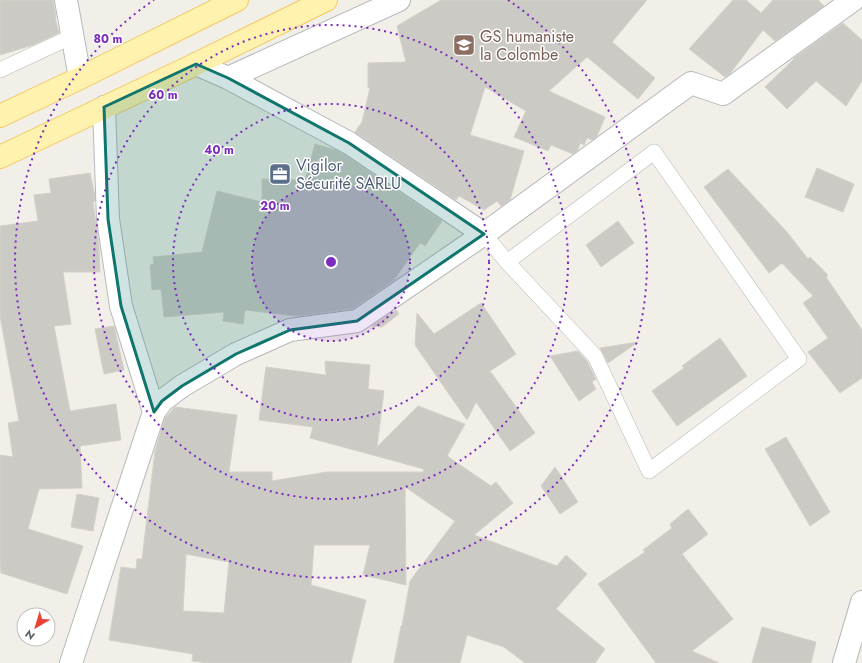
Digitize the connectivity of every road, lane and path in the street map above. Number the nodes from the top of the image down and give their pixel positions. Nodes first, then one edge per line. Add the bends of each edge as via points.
1 (66, 0) edge
2 (237, 0) edge
3 (326, 0) edge
4 (399, 0) edge
5 (853, 0) edge
6 (73, 36) junction
7 (196, 64) junction
8 (0, 70) edge
9 (80, 78) junction
10 (228, 78) junction
11 (104, 107) junction
12 (0, 116) edge
13 (0, 157) edge
14 (484, 234) junction
15 (507, 262) junction
16 (154, 412) junction
17 (862, 602) edge
18 (71, 663) edge
19 (844, 663) edge

1 - 6 street
2 - 9 main road
3 - 7 main road
4 - 10 street
5 - 14 street via 723,94 691,83
6 - 8 lane
6 - 9 street
7 - 10 street
7 - 11 main road
9 - 12 main road
10 - 14 street via 349,143
11 - 13 main road
11 - 16 street via 108,219 121,306
14 - 15 lane
14 - 16 street via 357,321 290,330 236,354 162,400
15 - 15 lane via 654,152 799,358 649,471 595,356
16 - 18 street
17 - 19 street

